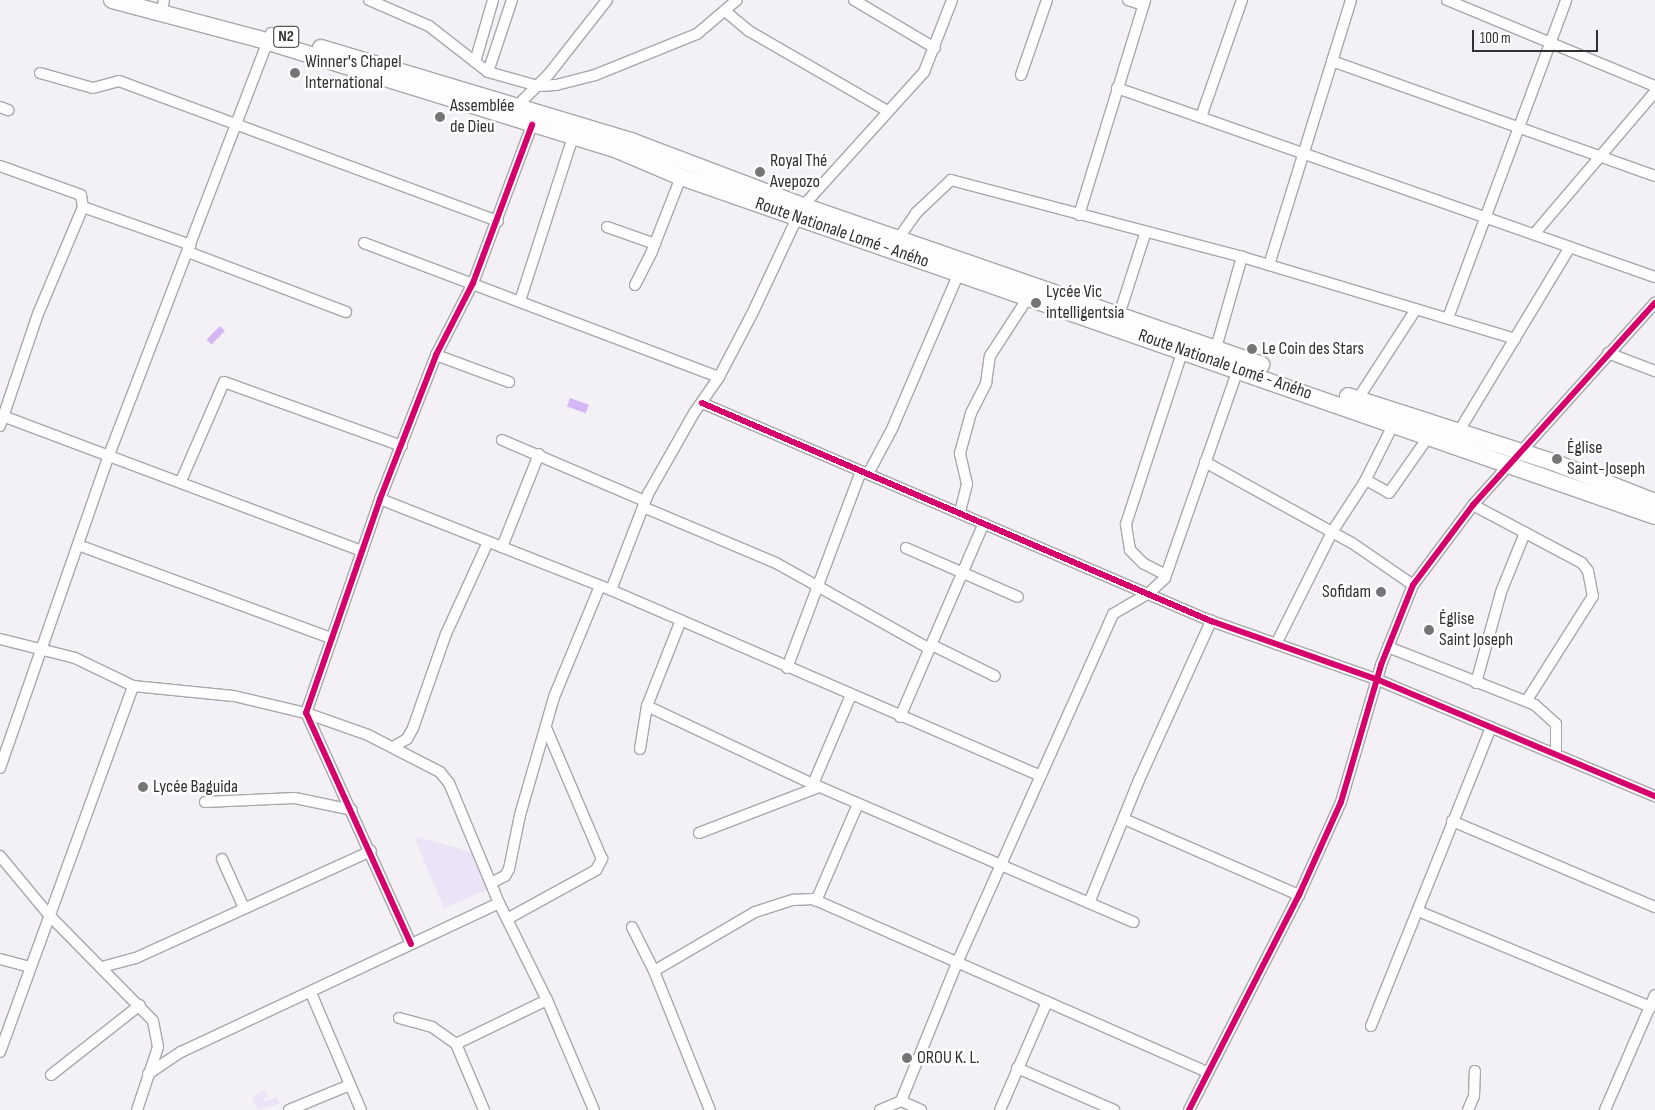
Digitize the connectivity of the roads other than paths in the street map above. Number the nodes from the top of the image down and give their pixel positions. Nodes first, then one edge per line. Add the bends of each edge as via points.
1 (112, 0) edge
2 (147, 0) edge
3 (369, 0) edge
4 (493, 0) edge
5 (512, 0) edge
6 (607, 0) edge
7 (737, 0) edge
8 (854, 0) edge
9 (952, 0) edge
10 (1047, 0) edge
11 (1128, 0) edge
12 (1242, 0) edge
13 (1351, 0) edge
14 (1447, 0) edge
15 (1566, 0) edge
16 (163, 2) edge
17 (1144, 2) edge
18 (724, 12) junction
19 (270, 38) junction
20 (1550, 43) junction
21 (935, 48) junction
22 (1332, 61) junction
23 (475, 62) junction
24 (488, 72) junction
25 (40, 73) dead end
26 (1021, 75) dead end
27 (538, 86) junction
28 (1655, 86) edge
29 (1117, 88) junction
30 (1655, 92) edge
31 (886, 110) junction
32 (513, 112) junction
33 (1201, 117) junction
34 (238, 124) junction
35 (532, 125) junction
36 (1516, 128) junction
37 (572, 137) junction
38 (1303, 153) junction
39 (1600, 156) junction
40 (0, 166) edge
41 (1655, 176) edge
42 (681, 177) junction
43 (83, 206) junction
44 (800, 212) junction
45 (1080, 215) junction
46 (1485, 215) junction
47 (498, 221) junction
48 (607, 228) dead end
49 (1146, 231) junction
50 (1534, 233) junction
51 (898, 239) junction
52 (364, 243) dead end
53 (655, 244) junction
54 (1570, 247) junction
55 (190, 249) junction
56 (1242, 257) junction
57 (1269, 265) junction
58 (959, 273) junction
59 (1655, 277) edge
60 (473, 283) junction
61 (635, 285) dead end
62 (1029, 296) junction
63 (520, 301) junction
64 (1655, 302) edge
65 (1416, 308) junction
66 (346, 312) dead end
67 (1119, 315) junction
68 (1448, 318) junction
69 (1515, 339) junction
70 (1216, 348) junction
71 (1183, 350) junction
72 (1608, 353) junction
73 (436, 355) junction
74 (1238, 369) junction
75 (1655, 371) edge
76 (719, 377) junction
77 (509, 382) dead end
78 (1357, 400) junction
79 (702, 403) junction
80 (1, 419) edge
81 (1393, 425) junction
82 (1459, 431) junction
83 (1429, 436) junction
84 (502, 440) dead end
85 (402, 446) junction
86 (1523, 453) junction
87 (539, 454) junction
88 (109, 455) junction
89 (1205, 462) junction
90 (1510, 465) junction
91 (864, 472) junction
92 (1366, 480) junction
93 (182, 481) junction
94 (380, 499) junction
95 (1655, 502) edge
96 (644, 504) junction
97 (1472, 506) junction
98 (960, 512) junction
99 (1655, 516) edge
100 (984, 523) junction
101 (1332, 532) junction
102 (1525, 533) junction
103 (488, 542) junction
104 (78, 545) junction
105 (502, 547) junction
106 (906, 548) dead end
107 (362, 550) junction
108 (963, 571) junction
109 (1166, 575) junction
110 (1413, 585) junction
111 (600, 586) junction
112 (818, 586) junction
113 (611, 590) junction
114 (1149, 593) junction
115 (1018, 597) dead end
116 (681, 620) junction
117 (1211, 621) junction
118 (331, 638) junction
119 (0, 639) edge
120 (1276, 644) junction
121 (931, 647) junction
122 (1388, 647) junction
123 (44, 648) junction
124 (788, 668) junction
125 (995, 676) dead end
126 (1376, 679) junction
127 (1476, 683) junction
128 (133, 686) junction
129 (850, 695) junction
130 (1527, 700) junction
131 (647, 706) junction
132 (306, 713) junction
133 (900, 717) junction
134 (1491, 727) junction
135 (547, 730) junction
136 (393, 747) junction
137 (640, 749) dead end
138 (1556, 754) junction
139 (0, 768) edge
140 (1040, 776) junction
141 (816, 785) junction
142 (1655, 796) edge
143 (206, 802) dead end
144 (858, 804) junction
145 (352, 810) junction
146 (1124, 819) junction
147 (1452, 821) junction
148 (699, 833) dead end
149 (371, 851) junction
150 (0, 856) edge
151 (222, 859) dead end
152 (1000, 864) junction
153 (491, 882) junction
154 (1299, 895) junction
155 (816, 900) junction
156 (1089, 903) junction
157 (499, 904) junction
158 (1655, 907) edge
159 (244, 908) junction
160 (1418, 911) junction
161 (48, 915) junction
162 (507, 919) junction
163 (1134, 922) dead end
164 (632, 928) dead end
165 (411, 944) junction
166 (0, 959) edge
167 (958, 963) junction
168 (30, 967) junction
169 (102, 967) junction
170 (654, 971) junction
171 (311, 993) junction
172 (1655, 995) edge
173 (547, 1000) junction
174 (1047, 1002) junction
175 (140, 1005) junction
176 (1651, 1007) junction
177 (399, 1018) dead end
178 (1371, 1026) dead end
179 (456, 1044) junction
180 (0, 1052) edge
181 (1017, 1068) junction
182 (1476, 1071) dead end
183 (1208, 1072) junction
184 (148, 1074) junction
185 (51, 1075) dead end
186 (350, 1085) junction
187 (902, 1101) junction
188 (137, 1110) edge
189 (289, 1110) edge
190 (361, 1110) edge
191 (484, 1110) edge
192 (594, 1110) edge
193 (710, 1110) edge
194 (880, 1110) edge
195 (922, 1110) edge
196 (1000, 1110) edge
197 (1114, 1110) edge
198 (1189, 1110) edge
199 (1468, 1110) edge
200 (1605, 1110) edge

1 - 19 highway, N2
2 - 16 highway, N2
3 - 23 street via 429,26
4 - 23 street
5 - 24 street
6 - 27 street
7 - 18 street
8 - 21 street
9 - 21 street
10 - 26 street
11 - 17 street
12 - 33 street
13 - 22 street
14 - 20 street
15 - 20 street
16 - 19 highway, N2
17 - 29 street
18 - 27 street via 697,34 636,59 572,82
18 - 31 street via 749,31
19 - 32 highway, N2
19 - 32 highway, N2 via 499,100
19 - 34 street
20 - 28 street
20 - 36 street
21 - 31 street via 924,72
22 - 36 street
22 - 38 street
23 - 24 street
24 - 27 street
25 - 34 street via 93,88 119,81
27 - 32 street
29 - 33 street
29 - 45 street
30 - 39 street
31 - 44 street
32 - 35 highway, Route Nationale Lomé - Aného / N2
32 - 44 highway, Route Nationale Lomé - Aného / N2 via 631,141
33 - 38 street
34 - 47 street
34 - 55 street
35 - 37 highway, Route Nationale Lomé - Aného / N2
35 - 47 street
36 - 39 street
36 - 46 street
37 - 42 highway, Route Nationale Lomé - Aného / N2 via 620,151
37 - 63 street
38 - 46 street
38 - 57 street
39 - 41 street
39 - 50 street
40 - 43 street via 81,195
42 - 44 highway, Route Nationale Lomé - Aného / N2
42 - 53 street
43 - 55 street
43 - 80 street via 41,306
44 - 51 highway, Route Nationale Lomé - Aného / N2
44 - 58 highway, Route Nationale Lomé - Aného / N2
44 - 76 street
45 - 49 street
45 - 51 street via 951,180 916,213
46 - 50 street
46 - 68 street
47 - 60 street
48 - 53 street
49 - 56 street
49 - 67 street
50 - 54 street
51 - 67 highway, Route Nationale Lomé - Aného / N2
52 - 60 street
53 - 61 street
54 - 59 street
54 - 69 street
55 - 66 street
55 - 88 street
56 - 57 street
56 - 70 street
57 - 65 street
58 - 62 highway, Route Nationale Lomé - Aného / N2
58 - 91 street via 892,429
60 - 63 street
60 - 73 street
62 - 71 highway, Route Nationale Lomé - Aného / N2
62 - 98 street via 990,356 986,383 969,421 960,453 967,484
63 - 76 street
64 - 72 street
65 - 68 street
65 - 78 street
67 - 70 highway, Route Nationale Lomé - Aného / N2
68 - 69 street
69 - 82 street
70 - 78 highway, Route Nationale Lomé - Aného / N2
71 - 74 highway, Route Nationale Lomé - Aného / N2
71 - 109 street via 1126,524 1130,550 1144,564
72 - 75 street
72 - 86 street
73 - 77 street
73 - 85 street
74 - 81 highway, Route Nationale Lomé - Aného / N2
74 - 89 street
76 - 79 street
78 - 82 highway, Route Nationale Lomé - Aného / N2
79 - 91 street
79 - 96 street
80 - 88 street
81 - 83 highway, Route Nationale Lomé - Aného / N2
81 - 92 street
82 - 86 highway, Route Nationale Lomé - Aného / N2
83 - 90 highway, Route Nationale Lomé - Aného / N2
83 - 92 street via 1388,493
84 - 87 street
85 - 93 street via 224,382
85 - 94 street
86 - 90 street
86 - 95 highway, Route Nationale Lomé - Aného / N2
87 - 96 street
87 - 105 street
88 - 93 street
88 - 104 street
89 - 101 street
89 - 109 street
90 - 97 street
90 - 99 highway, Route Nationale Lomé - Aného / N2
91 - 98 street
91 - 112 street
92 - 101 street
93 - 107 street
94 - 103 street
94 - 107 street
96 - 112 street via 776,563
96 - 113 street
97 - 102 street
97 - 110 street
98 - 100 street
100 - 108 street
100 - 114 street
101 - 110 street
101 - 120 street
102 - 127 street via 1501,592
102 - 130 street via 1582,563 1593,596
103 - 105 street
103 - 136 street via 446,634 412,728 406,739
104 - 118 street
104 - 123 street
105 - 111 street
106 - 108 street
107 - 118 street
108 - 115 street
108 - 121 street
109 - 114 street
110 - 122 street
111 - 113 street
111 - 135 street via 554,697
112 - 121 street
112 - 124 street
113 - 116 street
114 - 117 street
114 - 140 street via 1113,614
116 - 124 street
116 - 131 street
117 - 120 street
117 - 146 street
118 - 132 street
119 - 123 street
120 - 126 street
121 - 125 street
121 - 133 street
122 - 126 street
122 - 127 street
123 - 128 street via 75,658
123 - 139 street
124 - 129 street
126 - 134 street
126 - 154 street via 1341,802
127 - 130 street
128 - 132 street via 234,696
128 - 161 street
129 - 133 street
129 - 141 street
130 - 138 street via 1556,724
131 - 137 street
131 - 141 street
132 - 136 street
132 - 145 street
133 - 140 street
134 - 138 street
134 - 147 street
135 - 153 street via 520,815 510,869 505,876
135 - 162 street via 602,859 596,870
136 - 153 street via 440,772 448,783
138 - 142 street
140 - 152 street
141 - 144 street
141 - 148 street
143 - 145 street via 295,798
144 - 152 street
144 - 155 street
145 - 149 street
146 - 154 street
146 - 156 street
147 - 158 street
147 - 160 street
149 - 159 street
149 - 165 street
150 - 161 street
151 - 159 street
152 - 156 street
152 - 167 street
153 - 157 street
154 - 183 street
155 - 167 street
155 - 170 street via 793,900 755,912
156 - 163 street
157 - 162 street
157 - 165 street
159 - 169 street via 136,958
160 - 176 street
160 - 178 street
161 - 168 street
161 - 169 street
162 - 173 street
164 - 170 street
165 - 171 street
166 - 168 street
167 - 174 street
167 - 187 street
168 - 180 street
169 - 175 street
170 - 193 street
171 - 184 street via 181,1052
171 - 186 street
172 - 176 street
173 - 179 street
173 - 192 street
174 - 181 street
174 - 183 street
175 - 184 street via 153,1022 159,1039
175 - 185 street
176 - 200 street
177 - 179 street via 432,1027
179 - 191 street
181 - 196 street
181 - 197 street
182 - 199 street via 1474,1096
183 - 198 street
184 - 188 street
186 - 189 street
186 - 190 street
187 - 194 street
187 - 195 street

